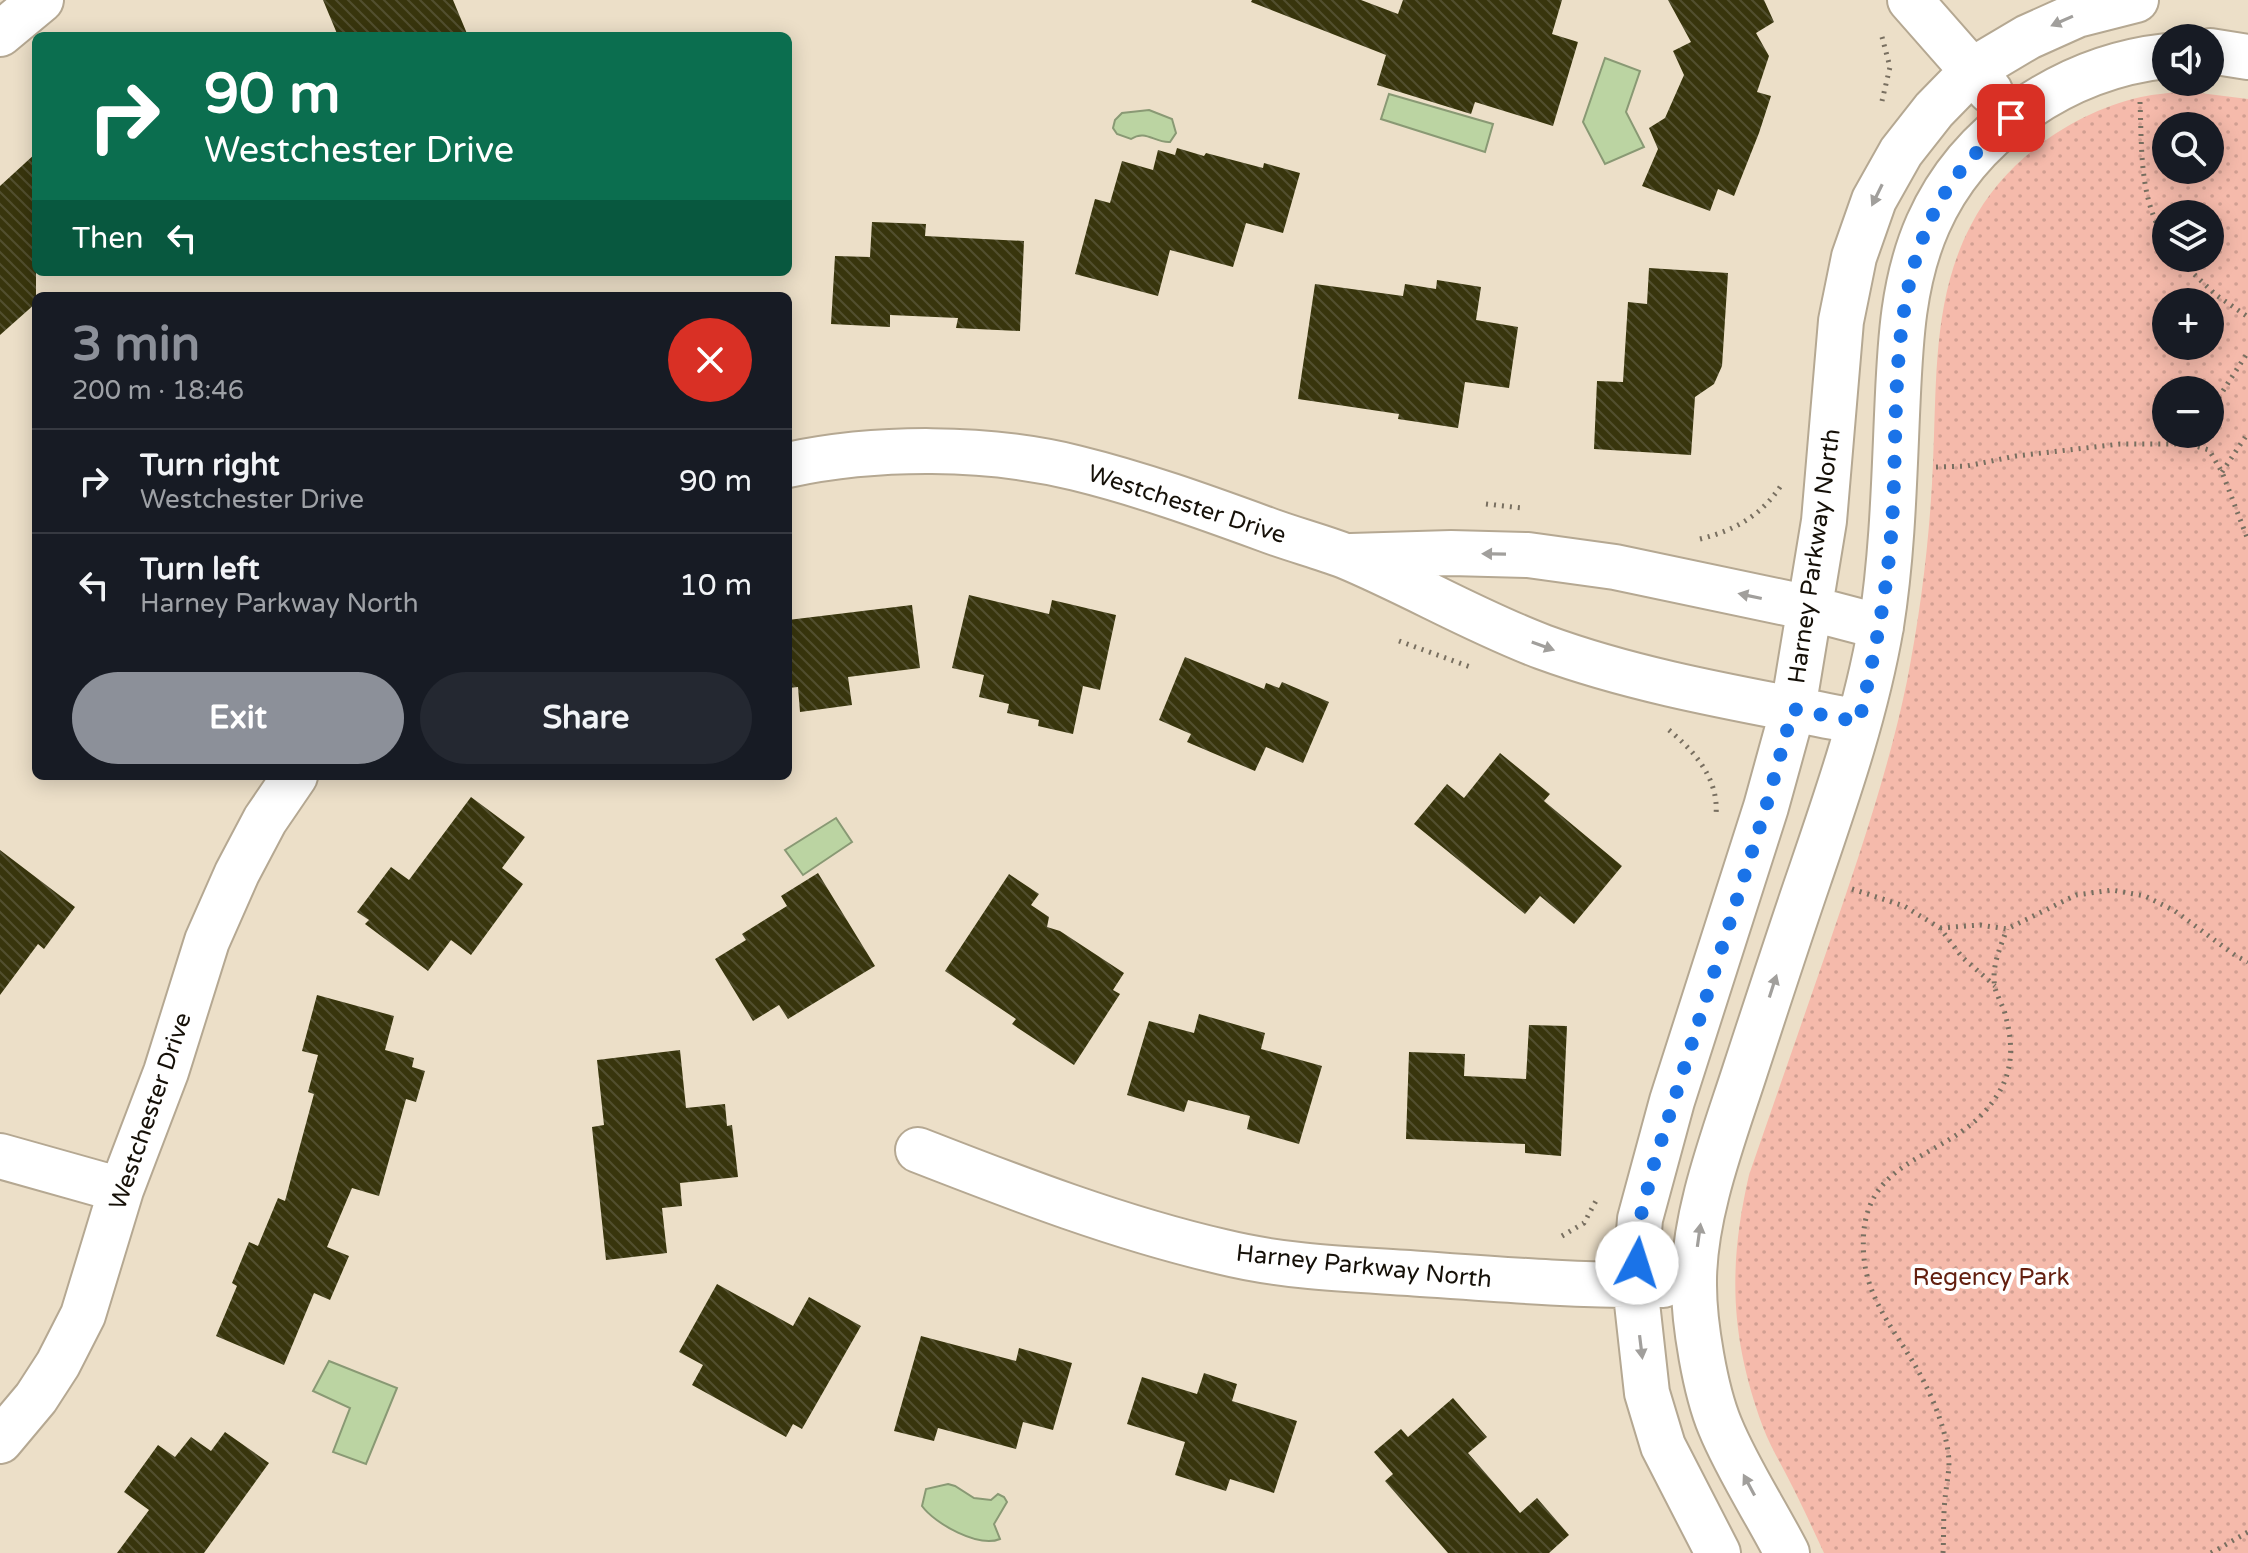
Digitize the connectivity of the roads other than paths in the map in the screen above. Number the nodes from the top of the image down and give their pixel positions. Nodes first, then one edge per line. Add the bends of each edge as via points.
1 (41, 0) edge
2 (1910, 0) edge
3 (2136, 0) edge
4 (0, 34) edge
5 (2224, 53) edge
6 (2248, 57) edge
7 (2152, 59) edge
8 (1974, 69) junction
9 (2011, 118) junction
10 (792, 464) edge
11 (1345, 556) junction
12 (1811, 609) junction
13 (1881, 627) junction
14 (1793, 709) junction
15 (1859, 722) junction
16 (292, 780) edge
17 (918, 1150) dead end
18 (0, 1156) edge
19 (121, 1190) junction
20 (1694, 1284) junction
21 (1635, 1285) junction
22 (0, 1441) edge
23 (1718, 1553) edge
24 (1787, 1553) edge

1 - 4 street
2 - 8 street
3 -> 8 street, Harney Parkway North via 2077,15
5 - 6 street
7 - 9 street via 2096,72 2056,89
8 - 9 street
8 -> 12 street, Harney Parkway North via 1901,152 1874,200 1854,257 1841,321
9 - 13 street via 1950,185 1928,225 1912,273 1901,328
10 - 11 street, Westchester Drive via 894,452 988,454 1072,467 1161,491
12 -> 11 street, Westchester Drive via 1615,567 1528,555
11 -> 14 street, Westchester Drive via 1542,646 1604,667
12 - 13 street, Westchester Drive
12 - 14 street, Harney Parkway North
13 - 15 street
14 - 15 street, Westchester Drive
14 - 21 street, Harney Parkway North via 1654,1164 1640,1219
20 -> 15 street via 1699,1230 1729,1119
16 - 19 street, Westchester Drive via 265,820 207,941 166,1072
17 - 21 street, Harney Parkway North via 1021,1190 1226,1253 1302,1266
18 - 19 street
19 - 22 street, Westchester Drive via 83,1315 36,1398
20 - 21 street, Harney Parkway North
24 -> 20 street via 1719,1424 1706,1381
21 -> 23 street, Harney Parkway North via 1647,1393 1663,1446

